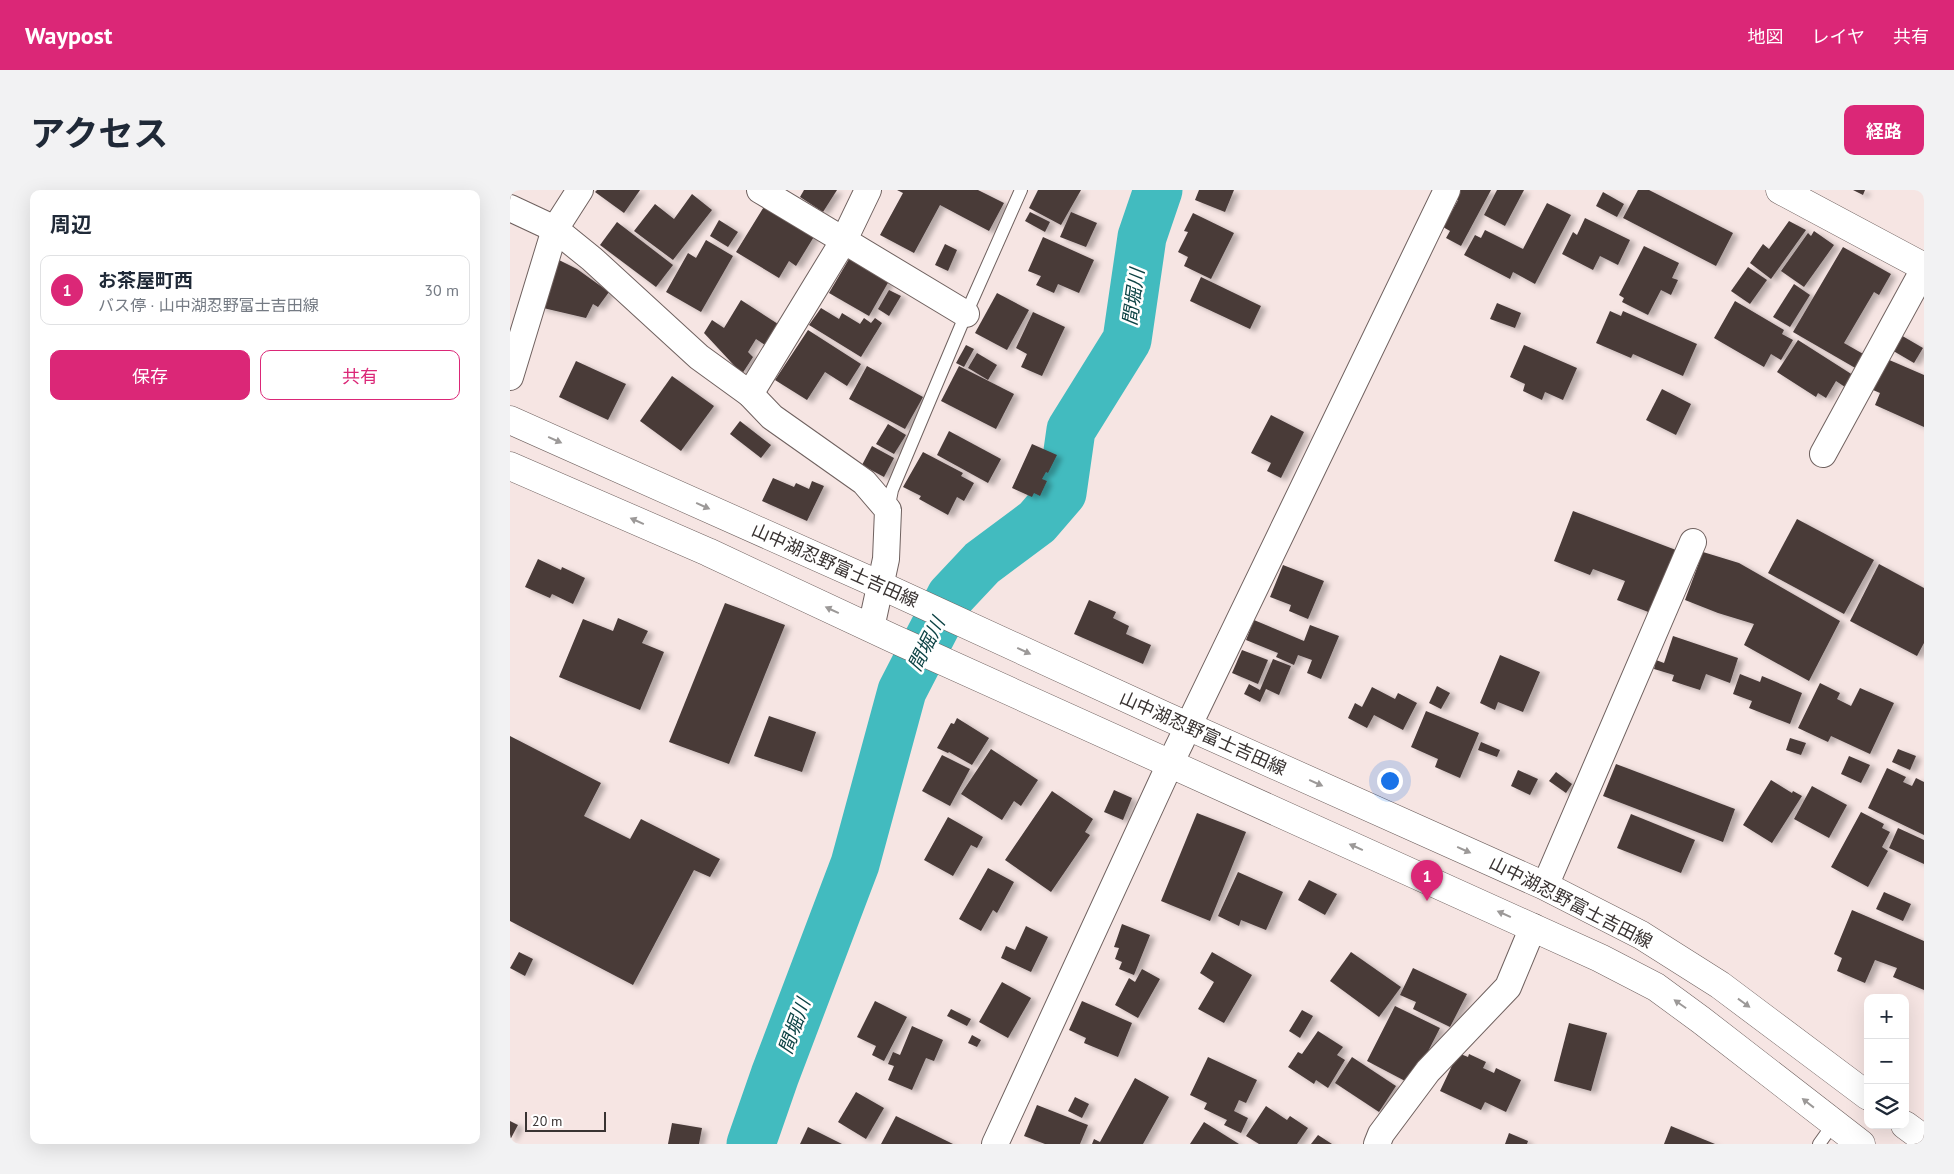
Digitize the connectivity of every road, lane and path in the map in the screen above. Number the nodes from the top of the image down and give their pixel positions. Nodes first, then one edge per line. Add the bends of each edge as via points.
1 (580, 190) edge
2 (760, 190) edge
3 (868, 190) edge
4 (1021, 190) edge
5 (1446, 190) edge
6 (1789, 192) edge
7 (510, 208) edge
8 (555, 229) junction
9 (844, 240) junction
10 (1924, 268) edge
11 (966, 314) junction
12 (510, 377) edge
13 (750, 394) junction
14 (510, 420) edge
15 (1823, 454) dead end
16 (510, 466) edge
17 (888, 510) junction
18 (1692, 542) dead end
19 (880, 585) junction
20 (882, 633) junction
21 (1188, 726) junction
22 (1170, 764) junction
23 (1545, 886) junction
24 (1533, 927) junction
25 (1864, 1093) edge
26 (1909, 1127) edge
27 (1826, 1133) edge
28 (1924, 1139) edge
29 (995, 1144) edge
30 (1377, 1144) edge
31 (1861, 1144) edge

1 - 8 street
2 - 9 street
3 - 9 street
4 - 11 lane
5 - 21 street
6 - 10 main road
7 - 8 street
8 - 12 street
8 - 13 street via 699,358
9 - 11 street
9 - 13 street
10 - 15 street
11 - 17 lane via 892,490
13 - 17 street via 772,417 864,482
14 -> 19 main road, 山中湖忍野富士吉田線
20 -> 16 main road, 山中湖忍野富士吉田線 via 708,552
17 - 19 street via 886,559
18 - 23 street
19 - 20 street
19 -> 21 main road, 山中湖忍野富士吉田線
20 - 22 main road, 山中湖忍野富士吉田線
21 - 22 street
21 -> 23 main road, 山中湖忍野富士吉田線
24 -> 22 main road, 山中湖忍野富士吉田線
22 - 29 street
23 -> 25 main road, 山中湖忍野富士吉田線 via 1641,935 1720,985
27 -> 24 main road, 山中湖忍野富士吉田線 via 1701,1020 1656,988
24 - 30 street via 1508,987 1428,1071
26 - 28 main road
27 - 31 main road, 山中湖忍野富士吉田線

